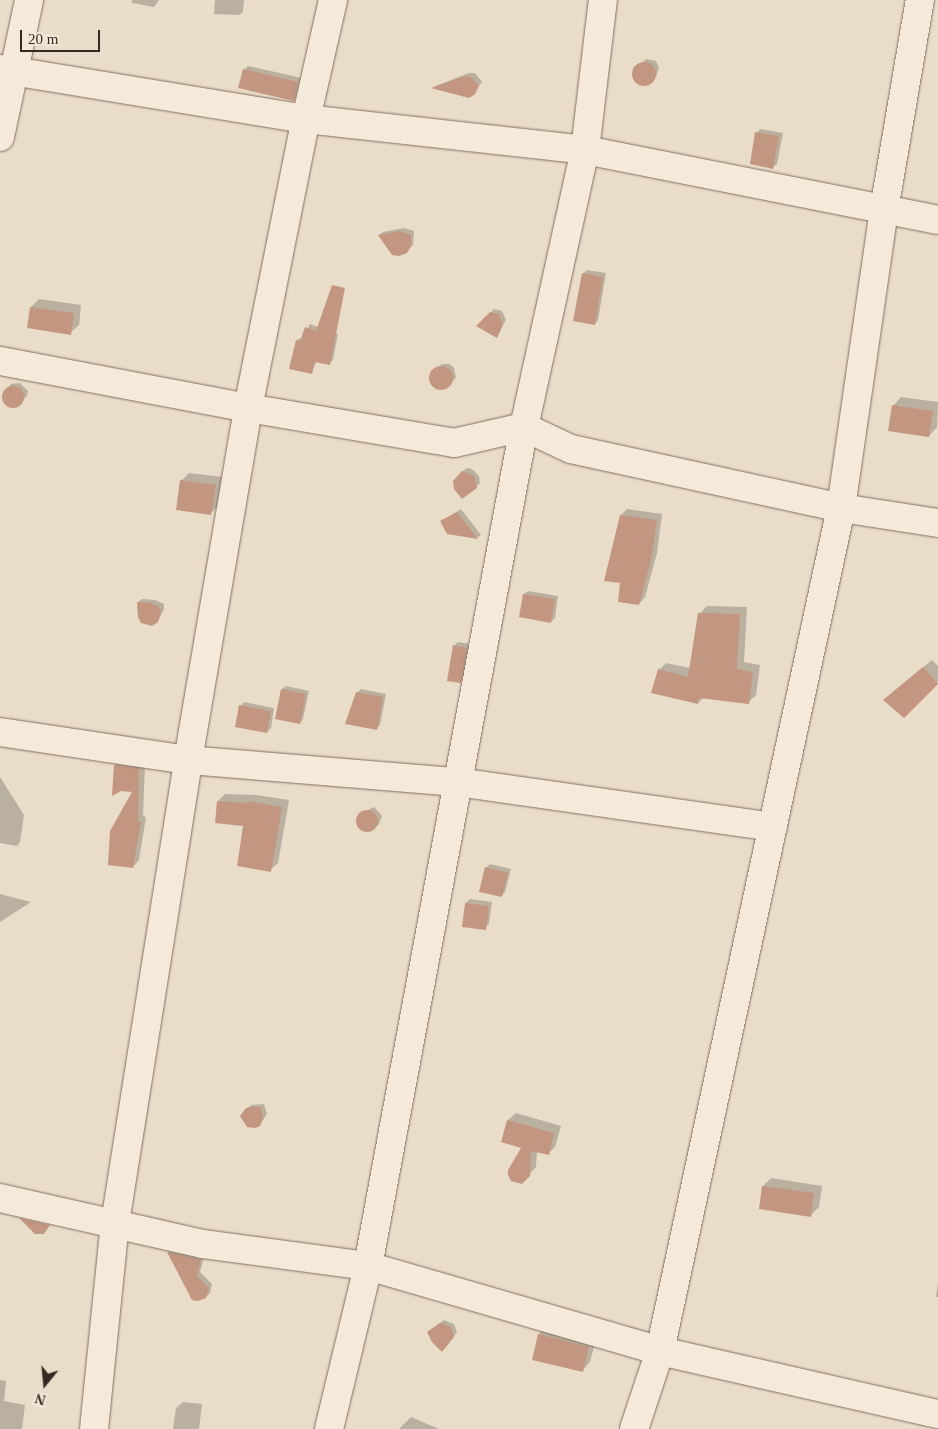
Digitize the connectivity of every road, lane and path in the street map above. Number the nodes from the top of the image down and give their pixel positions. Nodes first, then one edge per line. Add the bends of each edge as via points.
1 (29, 0) edge
2 (333, 0) edge
3 (603, 0) edge
4 (920, 0) edge
5 (6, 70) edge
6 (306, 119) junction
7 (0, 137) edge
8 (585, 150) junction
9 (884, 210) junction
10 (938, 220) edge
11 (0, 362) edge
12 (248, 408) junction
13 (524, 427) junction
14 (841, 508) junction
15 (938, 523) edge
16 (0, 732) edge
17 (188, 760) junction
18 (458, 782) junction
19 (773, 827) junction
20 (0, 1198) edge
21 (115, 1223) junction
22 (368, 1266) junction
23 (660, 1350) junction
24 (938, 1414) edge
25 (94, 1429) edge
26 (329, 1429) edge
27 (634, 1429) edge

1 - 5 street
2 - 6 street
3 - 8 street
4 - 9 street
5 - 6 street
5 - 7 street
6 - 8 street
6 - 12 street
8 - 9 street
8 - 13 street
9 - 10 street
9 - 14 street
11 - 12 street
12 - 13 street via 454,442
12 - 17 street
13 - 14 street via 571,449
13 - 18 street
14 - 15 street
14 - 19 street
16 - 17 street
17 - 18 street
17 - 21 street
18 - 19 street
18 - 22 street
19 - 23 street
20 - 21 street
21 - 22 street via 202,1244
21 - 25 street
22 - 23 street
22 - 26 street
23 - 24 street
23 - 27 street

